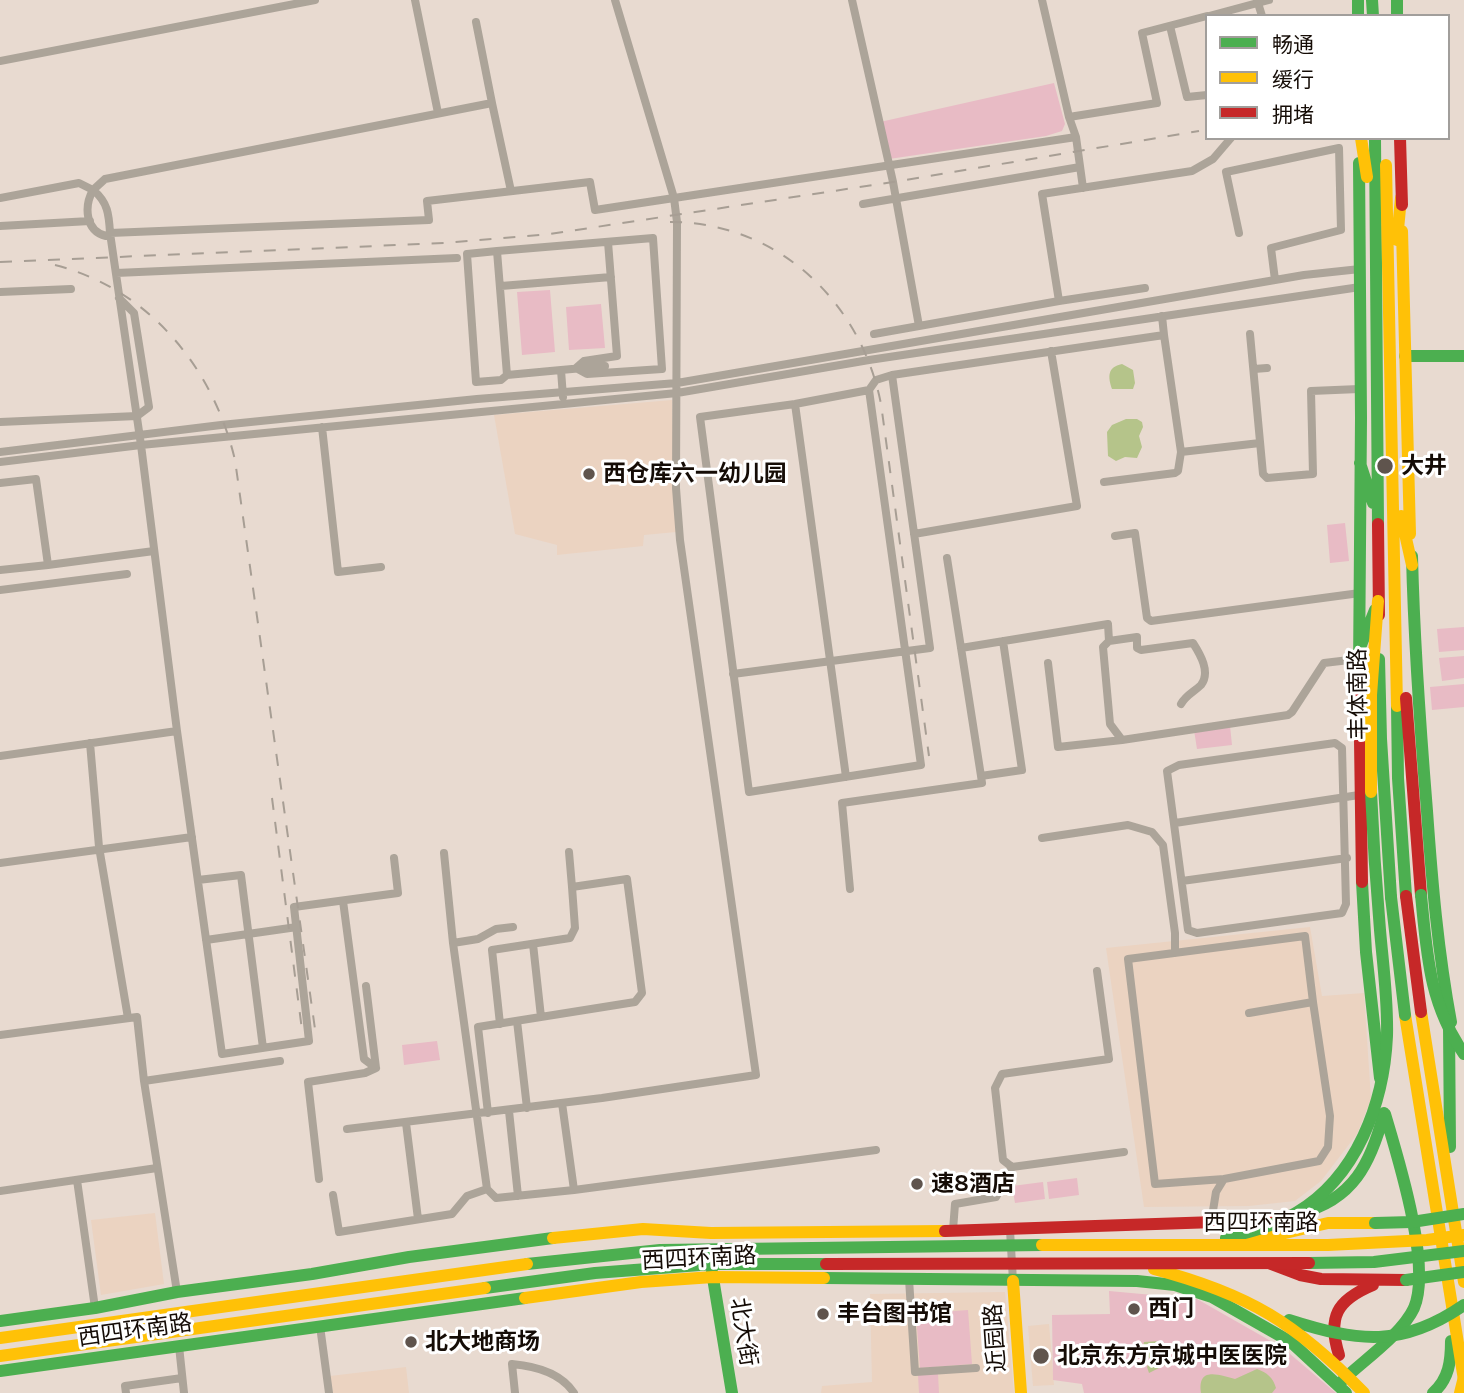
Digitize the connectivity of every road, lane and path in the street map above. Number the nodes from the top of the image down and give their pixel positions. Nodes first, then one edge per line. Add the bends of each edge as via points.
1 (315, 0) edge
2 (415, 0) edge
3 (615, 0) edge
4 (852, 0) edge
5 (1042, 0) edge
6 (1269, 0) edge
7 (1258, 3) junction
8 (1222, 14) edge
9 (1261, 14) edge
10 (1205, 17) edge
11 (476, 22) dead end
12 (1170, 26) junction
13 (0, 61) edge
14 (1205, 95) edge
15 (492, 103) junction
16 (438, 113) junction
17 (1069, 117) junction
18 (1076, 137) junction
19 (1229, 140) edge
20 (1336, 140) edge
21 (1373, 140) edge
22 (1373, 140) edge
23 (1373, 140) edge
24 (1400, 140) edge
25 (1339, 148) junction
26 (890, 166) junction
27 (1080, 167) junction
28 (1083, 188) junction
29 (93, 190) junction
30 (511, 191) junction
31 (0, 198) edge
32 (674, 198) junction
33 (896, 198) junction
34 (1401, 198) junction
35 (863, 204) dead end
36 (90, 221) junction
37 (0, 226) edge
38 (110, 233) junction
39 (1239, 233) dead end
40 (608, 242) junction
41 (497, 251) junction
42 (457, 258) dead end
43 (1360, 270) junction
44 (116, 272) junction
45 (611, 277) junction
46 (1275, 280) junction
47 (501, 286) junction
48 (1360, 287) junction
49 (1145, 288) dead end
50 (71, 289) dead end
51 (0, 292) edge
52 (1390, 295) junction
53 (119, 298) junction
54 (1059, 302) junction
55 (1162, 316) junction
56 (919, 326) junction
57 (874, 334) dead end
58 (1251, 334) dead end
59 (1164, 335) junction
60 (1051, 351) junction
61 (1405, 356) junction
62 (1464, 356) edge
63 (605, 366) dead end
64 (1267, 368) dead end
65 (576, 369) junction
66 (1254, 369) junction
67 (561, 370) junction
68 (507, 375) junction
69 (892, 375) junction
70 (677, 383) junction
71 (1359, 389) junction
72 (870, 390) junction
73 (562, 392) junction
74 (677, 393) junction
75 (563, 404) junction
76 (794, 404) junction
77 (137, 416) junction
78 (0, 422) edge
79 (322, 427) junction
80 (140, 435) junction
81 (1260, 443) junction
82 (141, 445) junction
83 (0, 452) edge
84 (1181, 452) junction
85 (0, 463) edge
86 (1360, 463) junction
87 (1104, 482) dead end
88 (0, 483) edge
89 (1394, 489) junction
90 (1378, 519) junction
91 (914, 534) junction
92 (1115, 536) dead end
93 (155, 551) junction
94 (947, 558) dead end
95 (1394, 564) junction
96 (48, 565) junction
97 (1412, 565) junction
98 (381, 567) dead end
99 (0, 570) edge
100 (127, 574) dead end
101 (0, 590) edge
102 (1360, 593) junction
103 (1378, 601) junction
104 (1003, 641) junction
105 (1109, 641) junction
106 (961, 648) junction
107 (1359, 650) junction
108 (906, 651) junction
109 (831, 661) junction
110 (1048, 663) dead end
111 (733, 674) junction
112 (1181, 704) dead end
113 (177, 731) junction
114 (1122, 740) junction
115 (90, 743) junction
116 (0, 756) edge
117 (981, 776) junction
118 (846, 777) junction
119 (1359, 795) junction
120 (1344, 797) junction
121 (1175, 823) junction
122 (192, 837) junction
123 (1042, 838) dead end
124 (100, 849) junction
125 (569, 852) dead end
126 (444, 853) dead end
127 (394, 858) dead end
128 (1347, 858) junction
129 (0, 863) edge
130 (198, 880) junction
131 (1182, 881) junction
132 (572, 887) junction
133 (850, 889) dead end
134 (343, 901) junction
135 (513, 927) dead end
136 (297, 928) junction
137 (248, 933) junction
138 (206, 940) junction
139 (453, 943) junction
140 (533, 944) junction
141 (1439, 946) junction
142 (1175, 953) junction
143 (1367, 955) junction
144 (1097, 971) dead end
145 (1442, 973) junction
146 (1369, 983) junction
147 (366, 986) dead end
148 (1313, 1002) junction
149 (1249, 1013) dead end
150 (1448, 1016) junction
151 (541, 1017) junction
152 (128, 1018) junction
153 (517, 1021) junction
154 (500, 1024) junction
155 (0, 1035) edge
156 (1464, 1043) edge
157 (262, 1048) junction
158 (1464, 1054) edge
159 (279, 1061) dead end
160 (376, 1069) junction
161 (144, 1081) junction
162 (562, 1103) junction
163 (527, 1108) junction
164 (509, 1111) junction
165 (488, 1113) junction
166 (1384, 1113) junction
167 (1464, 1114) edge
168 (476, 1115) junction
169 (406, 1123) junction
170 (347, 1129) dead end
171 (1450, 1141) junction
172 (876, 1150) dead end
173 (1124, 1152) dead end
174 (1012, 1167) junction
175 (157, 1168) junction
176 (319, 1179) dead end
177 (1224, 1179) junction
178 (77, 1180) junction
179 (487, 1189) junction
180 (573, 1190) junction
181 (0, 1191) edge
182 (333, 1195) dead end
183 (518, 1196) junction
184 (1450, 1198) junction
185 (1464, 1214) edge
186 (418, 1219) junction
187 (1192, 1223) junction
188 (1211, 1223) junction
189 (953, 1230) junction
190 (1010, 1230) junction
191 (710, 1233) junction
192 (1246, 1242) junction
193 (1462, 1243) edge
194 (1012, 1244) junction
195 (1203, 1244) junction
196 (711, 1248) junction
197 (619, 1253) junction
198 (1013, 1264) junction
199 (1121, 1264) junction
200 (1135, 1264) junction
201 (1208, 1264) junction
202 (660, 1266) junction
203 (712, 1271) junction
204 (1464, 1272) edge
205 (312, 1273) junction
206 (595, 1273) junction
207 (909, 1279) junction
208 (1013, 1280) junction
209 (1137, 1280) junction
210 (1387, 1281) junction
211 (397, 1282) junction
212 (1464, 1282) edge
213 (177, 1292) junction
214 (315, 1294) junction
215 (1458, 1302) edge
216 (95, 1308) junction
217 (318, 1312) junction
218 (1273, 1315) junction
219 (30, 1317) junction
220 (0, 1321) edge
221 (320, 1326) junction
222 (0, 1338) edge
223 (178, 1346) junction
224 (0, 1356) edge
225 (37, 1366) junction
226 (976, 1368) dead end
227 (0, 1371) edge
228 (182, 1378) junction
229 (1464, 1379) edge
230 (1342, 1389) edge
231 (126, 1393) edge
232 (184, 1393) edge
233 (329, 1393) edge
234 (515, 1393) edge
235 (574, 1393) edge
236 (732, 1393) edge
237 (1021, 1393) edge
238 (1364, 1393) edge
239 (1380, 1393) edge
240 (1433, 1393) edge
241 (1460, 1393) edge

1 - 13 street
2 - 16 street
3 - 32 street
4 - 26 street
5 - 17 street
6 - 7 street
7 - 8 street
7 - 9 street
10 - 12 street
11 - 15 street
12 - 14 street via 1187,97
12 - 17 street via 1142,33 1157,103
15 - 16 street
15 - 30 street
16 - 29 street via 104,179
17 - 18 street
18 - 26 street
18 - 27 street
19 - 28 street via 1213,159 1192,172
20 - 25 street
21 - 90 main road, 丰体南路
22 - 43 main road, 丰体南路
23 - 52 main road, 丰体南路
24 - 34 main road
25 - 39 street via 1226,172
25 - 46 street via 1341,230 1271,248
26 - 32 street
26 - 33 street
27 - 28 street
27 - 33 street
28 - 54 street via 1042,194
29 - 31 street via 79,183
29 - 36 street via 88,198
29 - 38 street via 106,206
30 - 32 street via 590,183 595,210
30 - 38 street via 427,201 429,220
32 - 70 street
33 - 35 street
33 - 56 street
34 - 52 main road
34 - 61 main road
36 - 37 street
36 - 38 street via 100,234
38 - 44 street
40 - 41 street
40 - 45 street
40 - 65 street via 653,238 662,369 587,374
41 - 47 street
41 - 68 street via 467,254 476,382 501,380
42 - 44 street
43 - 46 street
43 - 48 main road, 丰体南路
44 - 53 street
45 - 47 street
45 - 65 street via 617,356 584,361
46 - 70 street
47 - 68 street
48 - 55 street
48 - 71 main road, 丰体南路
49 - 54 street
50 - 51 street
52 - 89 main road, 丰体南路
53 - 77 street
53 - 77 street via 134,313 149,407
54 - 56 street
55 - 59 street
55 - 74 street
56 - 57 street
58 - 66 street
59 - 60 street
59 - 84 street
60 - 69 street
60 - 91 street via 1077,506
61 - 62 main road
61 - 97 main road
63 - 65 street
64 - 66 street
65 - 67 street
66 - 81 street
67 - 68 street
67 - 73 street
69 - 72 street via 876,380
69 - 91 street
70 - 73 street
70 - 74 street
71 - 81 street via 1311,391 1312,474 1267,478
71 - 86 main road, 丰体南路
72 - 76 street
72 - 108 street
73 - 75 street
73 - 80 street
74 - 75 street
74 - 162 street via 680,540 756,1075
75 - 79 street
76 - 109 street
76 - 111 street via 700,417
77 - 78 street
77 - 80 street
79 - 82 street
79 - 98 street via 338,572
80 - 82 street
80 - 83 street
81 - 84 street
82 - 85 street
82 - 93 street
84 - 87 street via 1175,473
86 - 90 main road
86 - 102 main road, 丰体南路
88 - 96 street via 36,479
89 - 95 main road, 丰体南路
89 - 97 main road
90 - 103 main road, 丰体南路
91 - 108 street via 930,648
92 - 102 street via 1135,533 1151,621
93 - 96 street
93 - 113 street
94 - 106 street
95 - 158 main road, bridge via 1432,993
95 - 184 main road, 丰体南路, bridge via 1398,778 1406,896
96 - 99 street
97 - 141 main road via 1414,656
100 - 101 street
102 - 107 main road, 丰体南路
103 - 107 main road
103 - 195 main road, bridge via 1369,776 1389,1030 1382,1089 1364,1136 1320,1196 1267,1227
103 - 215 main road, 丰体南路, bridge via 1391,897 1405,1015 1443,1244
104 - 105 street via 1108,624
104 - 106 street
104 - 117 street via 1022,769
105 - 112 street via 1137,637 1141,650 1193,643 1202,657 1205,677
105 - 114 street via 1102,652 1110,724
106 - 117 street
107 - 114 street via 1349,660 1324,663 1288,715
107 - 119 main road, 丰体南路
108 - 109 street
108 - 118 street via 921,765
109 - 111 street
109 - 118 street
110 - 114 street via 1058,747
111 - 118 street via 749,792
113 - 115 street
113 - 122 street
115 - 116 street
115 - 124 street
117 - 133 street via 982,783 842,803
119 - 120 street
119 - 143 main road, 丰体南路
120 - 121 street
120 - 121 street via 1342,748 1335,743 1179,765 1167,771
120 - 128 street
121 - 131 street
122 - 124 street
122 - 130 street
123 - 142 street via 1128,825 1152,832 1163,845
124 - 129 street
124 - 152 street
125 - 132 street
126 - 139 street
127 - 134 street via 398,893
128 - 131 street
128 - 131 street via 1342,913 1197,933 1188,930
130 - 137 street via 241,874
130 - 138 street
132 - 140 street via 574,934 570,939
132 - 151 street via 626,879 642,993 635,1002
134 - 136 street via 293,907
134 - 160 street via 364,1059
135 - 139 street
136 - 137 street
136 - 157 street via 309,1041
137 - 138 street
137 - 157 street
138 - 157 street via 222,1054
139 - 168 street
140 - 151 street
140 - 154 street via 492,950
141 - 143 main road
141 - 145 main road
142 - 148 street via 1304,936
142 - 177 street via 1128,959 1155,1184
143 - 146 main road, 丰体南路
144 - 174 street via 1109,1059 1002,1074 998,1080 1003,1160
145 - 146 main road
145 - 150 main road
146 - 166 main road, 丰体南路
147 - 160 street
148 - 149 street
148 - 177 street via 1330,1116 1328,1147 1319,1161
150 - 156 main road
150 - 171 main road
151 - 153 street
152 - 155 street
152 - 161 street via 137,1017
153 - 154 street
153 - 163 street
154 - 165 street via 478,1027
159 - 161 street
160 - 176 street via 307,1082
161 - 175 street
162 - 163 street
162 - 180 street
163 - 164 street
164 - 165 street
164 - 183 street
165 - 168 street
166 - 188 main road via 1365,1169 1330,1202 1308,1212
166 - 230 main road via 1408,1201 1419,1288 1415,1307
167 - 171 main road
168 - 169 street
168 - 179 street
169 - 170 street
169 - 186 street
171 - 184 main road
172 - 180 street
173 - 174 street
174 - 189 street via 996,1197 955,1204
175 - 178 street
175 - 213 street
177 - 188 street via 1216,1192
178 - 181 street
178 - 216 street
179 - 183 street via 496,1198
179 - 186 street via 467,1196 452,1214
180 - 183 street
182 - 186 street via 339,1231
184 - 193 main road, 丰体南路
185 - 192 main road, 西四环南路, bridge via 1412,1222 1328,1223
187 - 188 main road
187 - 190 main road, 西四环南路
187 - 192 main road, 西四环南路
189 - 190 main road, 西四环南路
189 - 191 main road, 西四环南路
190 - 194 street
191 - 196 main road, 北大街
191 - 205 main road, 西四环南路 via 643,1229 577,1235
192 - 194 main road, 西四环南路
193 - 195 main road, 西四环南路, bridge
193 - 200 main road, 西四环南路, bridge via 1374,1262
193 - 212 main road, 丰体南路
194 - 196 main road, 西四环南路
194 - 198 street
195 - 197 main road, 西四环南路, bridge
196 - 197 main road, 西四环南路
196 - 203 main road, 北大街
197 - 211 main road, 西四环南路, bridge
198 - 199 main road, 西四环南路
198 - 203 main road, 西四环南路
198 - 208 street
199 - 200 main road, 西四环南路, bridge
199 - 201 main road, 西四环南路
199 - 202 main road, 西四环南路, bridge
200 - 218 main road, bridge via 1197,1280
201 - 209 main road
201 - 210 main road, 西四环南路 via 1271,1264 1321,1279
202 - 203 main road, 西四环南路
202 - 206 main road, 西四环南路, bridge
203 - 207 main road, 西四环南路
203 - 221 main road, 西四环南路
203 - 236 main road, 北大街
204 - 210 main road, bridge
205 - 213 main road, 西四环南路
205 - 214 main road
206 - 217 main road, 西四环南路
206 - 224 main road, 西四环南路, bridge
207 - 208 main road, 西四环南路
207 - 226 street via 915,1372
208 - 209 main road, 西四环南路
208 - 237 main road, 近园路
209 - 230 main road, 西四环南路 via 1175,1285 1212,1297 1291,1342
210 - 239 main road via 1357,1290 1343,1301 1333,1325 1339,1355
211 - 214 main road, 西四环南路
211 - 222 main road, 西四环南路, bridge
213 - 216 main road, 西四环南路
214 - 217 main road
214 - 219 main road, 西四环南路 via 63,1330
215 - 218 main road, bridge via 1443,1320 1421,1330 1371,1339 1344,1337
215 - 229 main road
215 - 240 main road via 1447,1377
216 - 219 main road, 西四环南路
217 - 221 main road
217 - 225 main road, 西四环南路 via 66,1348
218 - 238 main road, bridge via 1311,1342
219 - 220 main road, 西四环南路
221 - 223 main road, 西四环南路
221 - 233 street
223 - 225 main road, 西四环南路
223 - 228 street
225 - 227 main road, 西四环南路
228 - 231 street via 125,1386
228 - 232 street
229 - 241 main road, bridge
234 - 235 street via 512,1364 539,1368

